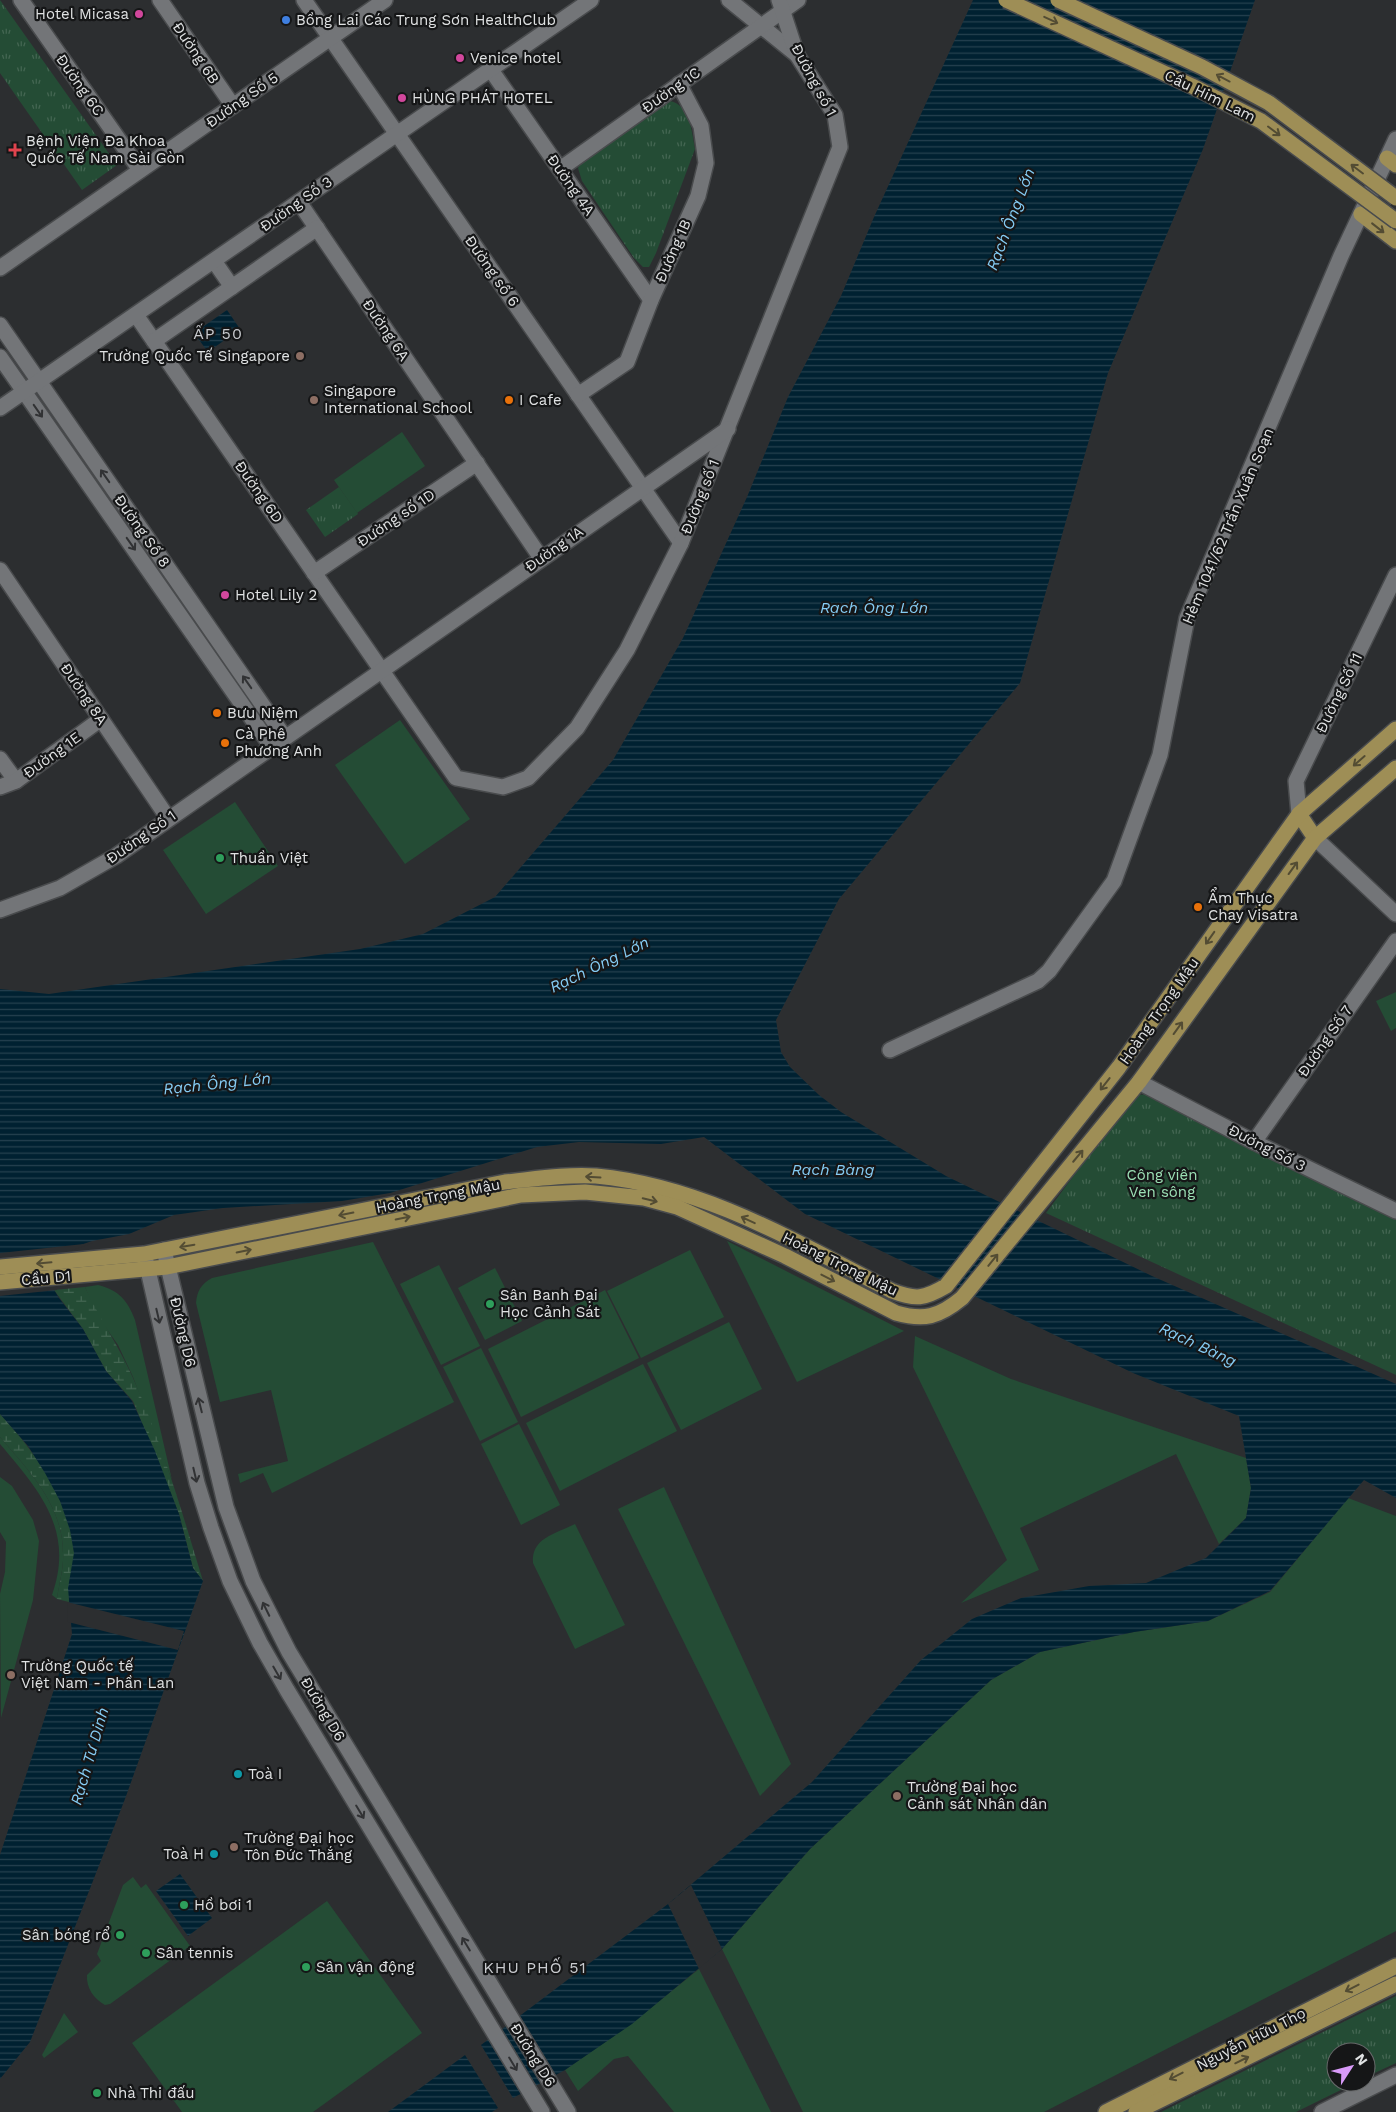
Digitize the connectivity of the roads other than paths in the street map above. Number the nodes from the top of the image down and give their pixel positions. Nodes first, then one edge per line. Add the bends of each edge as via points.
1 (21, 0) edge
2 (160, 0) edge
3 (304, 0) edge
4 (385, 0) edge
5 (591, 0) edge
6 (729, 0) edge
7 (798, 0) edge
8 (1006, 0) edge
9 (1058, 0) edge
10 (781, 6) edge
11 (761, 26) junction
12 (330, 38) junction
13 (797, 55) junction
14 (490, 70) junction
15 (679, 84) junction
16 (232, 106) junction
17 (397, 134) junction
18 (1396, 138) edge
19 (1391, 161) edge
20 (560, 169) junction
21 (140, 170) junction
22 (1396, 198) edge
23 (299, 202) junction
24 (1361, 214) junction
25 (1396, 222) edge
26 (317, 228) junction
27 (1396, 241) edge
28 (214, 261) junction
29 (0, 268) edge
30 (232, 287) junction
31 (651, 300) junction
32 (136, 315) junction
33 (0, 325) edge
34 (154, 341) junction
35 (0, 357) edge
36 (39, 381) junction
37 (24, 392) junction
38 (578, 395) junction
39 (0, 408) edge
40 (728, 428) junction
41 (477, 463) junction
42 (642, 488) junction
43 (681, 543) junction
44 (541, 558) junction
45 (0, 570) edge
46 (314, 573) junction
47 (1396, 575) edge
48 (381, 669) junction
49 (101, 719) junction
50 (1396, 729) edge
51 (284, 736) junction
52 (271, 746) junction
53 (0, 759) edge
54 (1396, 768) edge
55 (16, 781) junction
56 (0, 787) edge
57 (1299, 814) junction
58 (168, 818) junction
59 (1315, 838) junction
60 (0, 910) edge
61 (1396, 914) edge
62 (1396, 941) edge
63 (890, 1050) dead end
64 (1139, 1082) junction
65 (1254, 1142) junction
66 (1396, 1211) edge
67 (164, 1250) junction
68 (144, 1254) junction
69 (90, 1266) junction
70 (167, 1267) junction
71 (0, 1268) edge
72 (147, 1269) junction
73 (0, 1282) edge
74 (278, 1634) junction
75 (260, 1643) junction
76 (1396, 1966) edge
77 (1396, 1984) edge
78 (491, 1986) junction
79 (473, 1997) junction
80 (1396, 2075) edge
81 (538, 2106) edge
82 (568, 2112) edge
83 (1106, 2112) edge
84 (1136, 2112) edge
85 (1322, 2112) edge

1 - 21 street, Đường 6C
2 - 16 street, Đường 6B
3 - 12 street, Đường số 6
4 - 12 street, Đường Số 5
5 - 14 street, Đường Số 3
6 - 11 street
7 - 10 street, Đường 1C
8 -> 25 main road, Cầu Him Lam, bridge via 1260,121
22 -> 9 main road, Cầu Him Lam, bridge via 1269,103 1202,67
10 - 11 street, Đường 1C
10 - 13 street, Đường số 1
11 - 13 street
11 - 15 street, Đường 1C
12 - 16 street, Đường Số 5
12 - 17 street, Đường số 6
13 - 40 street, Đường số 1 via 835,115 840,147
14 - 17 street, Đường Số 3
14 - 20 street, Đường 4A
15 - 20 street, Đường 1C
15 - 31 street, Đường 1B via 701,126 706,163 698,196
16 - 21 street, Đường Số 5
17 - 23 street, Đường Số 3
17 - 38 street, Đường số 6
18 - 19 street, Hẻm 1041/62 Trần Xuân Soạn
19 - 24 street, Hẻm 1041/62 Trần Xuân Soạn
20 - 31 street, Đường 4A
21 - 29 street, Đường Số 5
23 - 26 street, Đường 6A
23 - 28 street, Đường Số 3
24 -> 27 main road
24 - 63 street, Hẻm 1041/62 Trần Xuân Soạn via 1187,618 1160,756 1114,881 1049,971 1038,981
26 - 30 street
26 - 41 street, Đường 6A
28 - 30 street
28 - 32 street, Đường Số 3
30 - 34 street
31 - 38 street, Đường 1B via 627,362
32 - 34 street, Đường 6D
32 - 36 street, Đường Số 3
33 - 36 street, Đường Số 8
34 - 46 street, Đường 6D
35 - 37 street, Đường Số 8
36 - 37 street, Đường Số 3
51 -> 36 street, Đường Số 8
37 - 39 street, Đường Số 3
37 -> 52 street, Đường Số 8
38 - 42 street, Đường số 6
40 - 42 street, Đường 1A
40 - 43 street, Đường số 1
41 - 44 street, Đường 6A
41 - 46 street, Đường số 1D
42 - 43 street, Đường số 6
42 - 44 street, Đường 1A
43 - 48 street, Đường số 1 via 627,650 577,728 528,778 503,787 456,778
44 - 48 street, Đường 1A
45 - 49 street, Đường 8A
46 - 48 street, Đường 6D
47 - 57 street, Đường Số 11 via 1296,781
48 - 51 street
49 - 55 street, Đường 1E
49 - 58 street, Đường 8A
50 -> 57 main road, Hoàng Trọng Mậu
51 - 52 street, Đường Số 1
52 - 58 street, Đường Số 1
53 - 55 street
54 - 59 main road, Hoàng Trọng Mậu
55 - 56 street, Đường 1E
57 - 59 main road
57 -> 67 main road, Hoàng Trọng Mậu via 1119,1066 946,1286 928,1297 909,1297 892,1291 792,1240 690,1195 634,1181 573,1176 505,1182
58 - 60 street, Đường Số 1 via 116,856 60,888
59 - 61 street
64 -> 59 main road, Hoàng Trọng Mậu
62 - 65 street, Đường Số 7
64 - 65 street, Đường Số 3
70 -> 64 main road, Hoàng Trọng Mậu via 521,1195 556,1192 612,1194 677,1207 785,1256 896,1313 913,1318 929,1316 946,1311 962,1298
65 - 66 street, Đường Số 3
67 - 68 main road, Hoàng Trọng Mậu
67 - 70 street, Đường D6
68 - 69 main road, Hoàng Trọng Mậu
68 - 72 street, Đường D6
69 -> 71 main road, Cầu D1
69 - 72 main road, Hoàng Trọng Mậu
69 - 73 main road, Cầu D1
70 - 72 main road, Hoàng Trọng Mậu
74 -> 70 street, Đường D6 via 253,1582 226,1507
72 -> 75 street, Đường D6 via 197,1483 230,1581
74 - 75 street
78 -> 74 street, Đường D6
75 -> 79 street, Đường D6
76 -> 83 main road, Nguyễn Hữu Thọ
84 -> 77 main road, Nguyễn Hữu Thọ
78 - 79 street
78 - 82 street, Đường D6
79 -> 81 street, Đường D6
80 - 85 street

